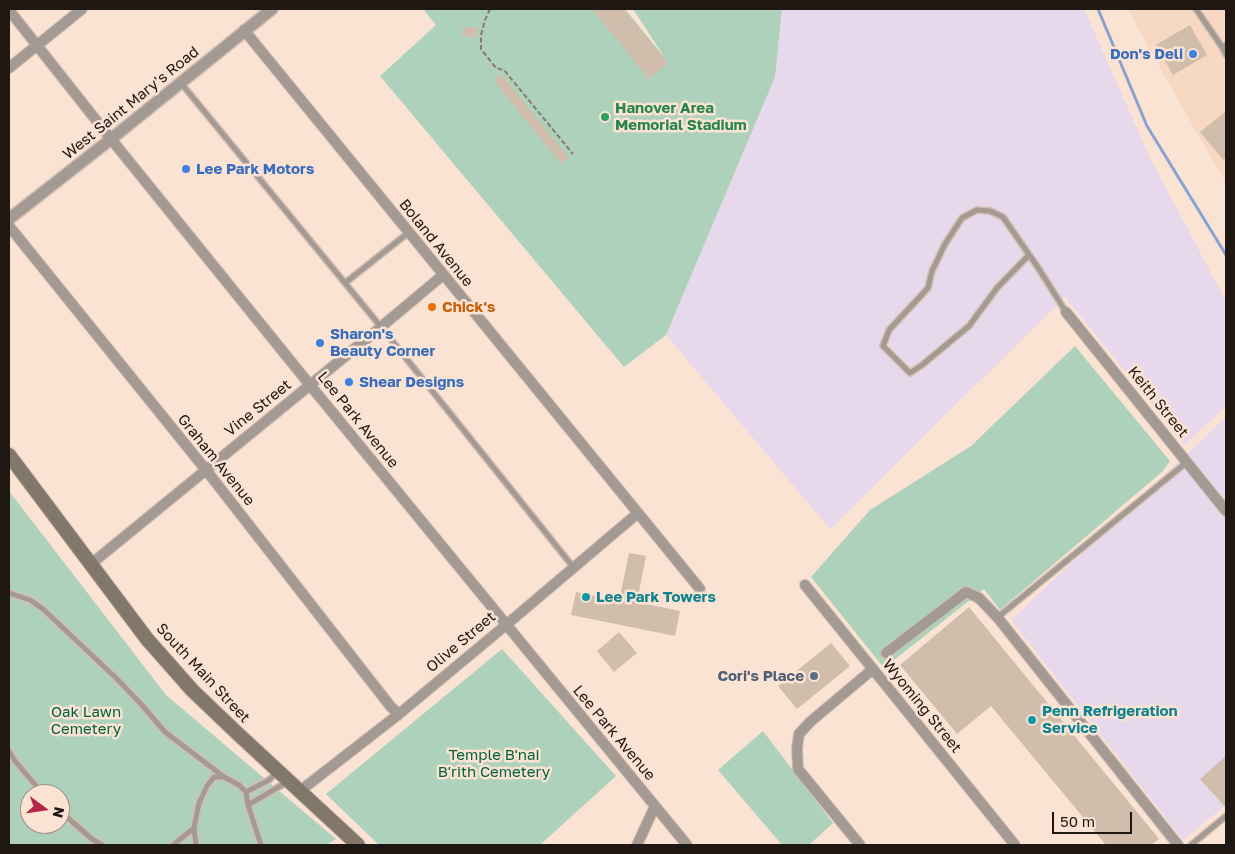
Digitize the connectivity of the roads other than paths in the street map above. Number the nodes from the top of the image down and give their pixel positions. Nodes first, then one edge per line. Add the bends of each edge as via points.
1 (82, 9) edge
2 (272, 9) edge
3 (1196, 9) edge
4 (9, 10) edge
5 (244, 30) junction
6 (37, 45) junction
7 (1224, 46) edge
8 (1226, 55) edge
9 (9, 68) edge
10 (181, 82) junction
11 (111, 139) junction
12 (9, 219) edge
13 (9, 226) edge
14 (408, 233) junction
15 (1029, 255) junction
16 (443, 275) junction
17 (345, 283) junction
18 (1066, 312) joint
19 (381, 327) junction
20 (310, 384) junction
21 (9, 455) edge
22 (1187, 462) junction
23 (206, 470) junction
24 (1225, 505) edge
25 (638, 513) junction
26 (91, 564) junction
27 (574, 568) junction
28 (805, 585) dead end
29 (700, 589) dead end
30 (9, 593) edge
31 (998, 618) junction
32 (506, 625) junction
33 (886, 653) dead end
34 (872, 669) junction
35 (399, 714) junction
36 (9, 750) edge
37 (278, 771) junction
38 (224, 778) junction
39 (34, 784) edge
40 (282, 786) dead end
41 (300, 791) junction
42 (246, 792) junction
43 (248, 805) junction
44 (655, 806) junction
45 (1226, 816) edge
46 (70, 820) edge
47 (194, 828) junction
48 (102, 845) edge
49 (173, 845) edge
50 (194, 845) edge
51 (261, 845) edge
52 (358, 845) edge
53 (637, 845) edge
54 (687, 845) edge
55 (860, 845) edge
56 (1015, 845) edge
57 (1178, 845) edge
58 (1191, 845) edge

1 - 6 street
2 - 5 street, West Saint Mary's Road
3 - 7 lane
4 - 6 street, Lee Park Avenue
5 - 10 street, West Saint Mary's Road
5 - 14 street, Boland Avenue
6 - 9 street
6 - 11 street, Lee Park Avenue
7 - 8 lane
10 - 11 street, West Saint Mary's Road
10 - 17 lane
11 - 12 street, West Saint Mary's Road
11 - 20 street, Lee Park Avenue
13 - 23 street, Graham Avenue
14 - 16 street, Boland Avenue
14 - 17 lane
15 - 15 lane via 1003,216 977,210 962,218 945,244 928,288 889,330 882,346 910,373 969,326 996,288
15 - 18 lane
16 - 19 street, Vine Street
16 - 25 street, Boland Avenue
17 - 19 lane
18 - 22 street, Keith Street
19 - 20 street, Vine Street
19 - 27 lane
20 - 23 street, Vine Street
20 - 32 street, Lee Park Avenue
21 - 26 main road, South Main Street
22 - 24 street, Keith Street
22 - 31 lane
23 - 26 street, Vine Street
23 - 35 street, Graham Avenue
25 - 27 street, Olive Street
25 - 29 street, Boland Avenue
26 - 37 main road, South Main Street via 147,639 192,690
27 - 32 street, Olive Street
28 - 34 street, Wyoming Street
30 - 38 lane via 30,600 43,609 116,678 165,732
31 - 33 street via 979,598 966,592
31 - 57 street
32 - 35 street, Olive Street
32 - 44 street, Lee Park Avenue
34 - 55 street via 810,722 799,734 797,748 798,768
34 - 56 street, Wyoming Street
35 - 41 street, Olive Street
36 - 39 lane
37 - 41 main road, South Main Street
37 - 42 lane via 269,780
38 - 42 lane
38 - 47 lane via 214,777 207,786 199,802
40 - 43 lane
41 - 52 main road, South Main Street
42 - 43 lane
43 - 51 lane
44 - 53 street
44 - 54 street, Lee Park Avenue
45 - 58 lane
46 - 48 lane
47 - 49 lane
47 - 50 lane

